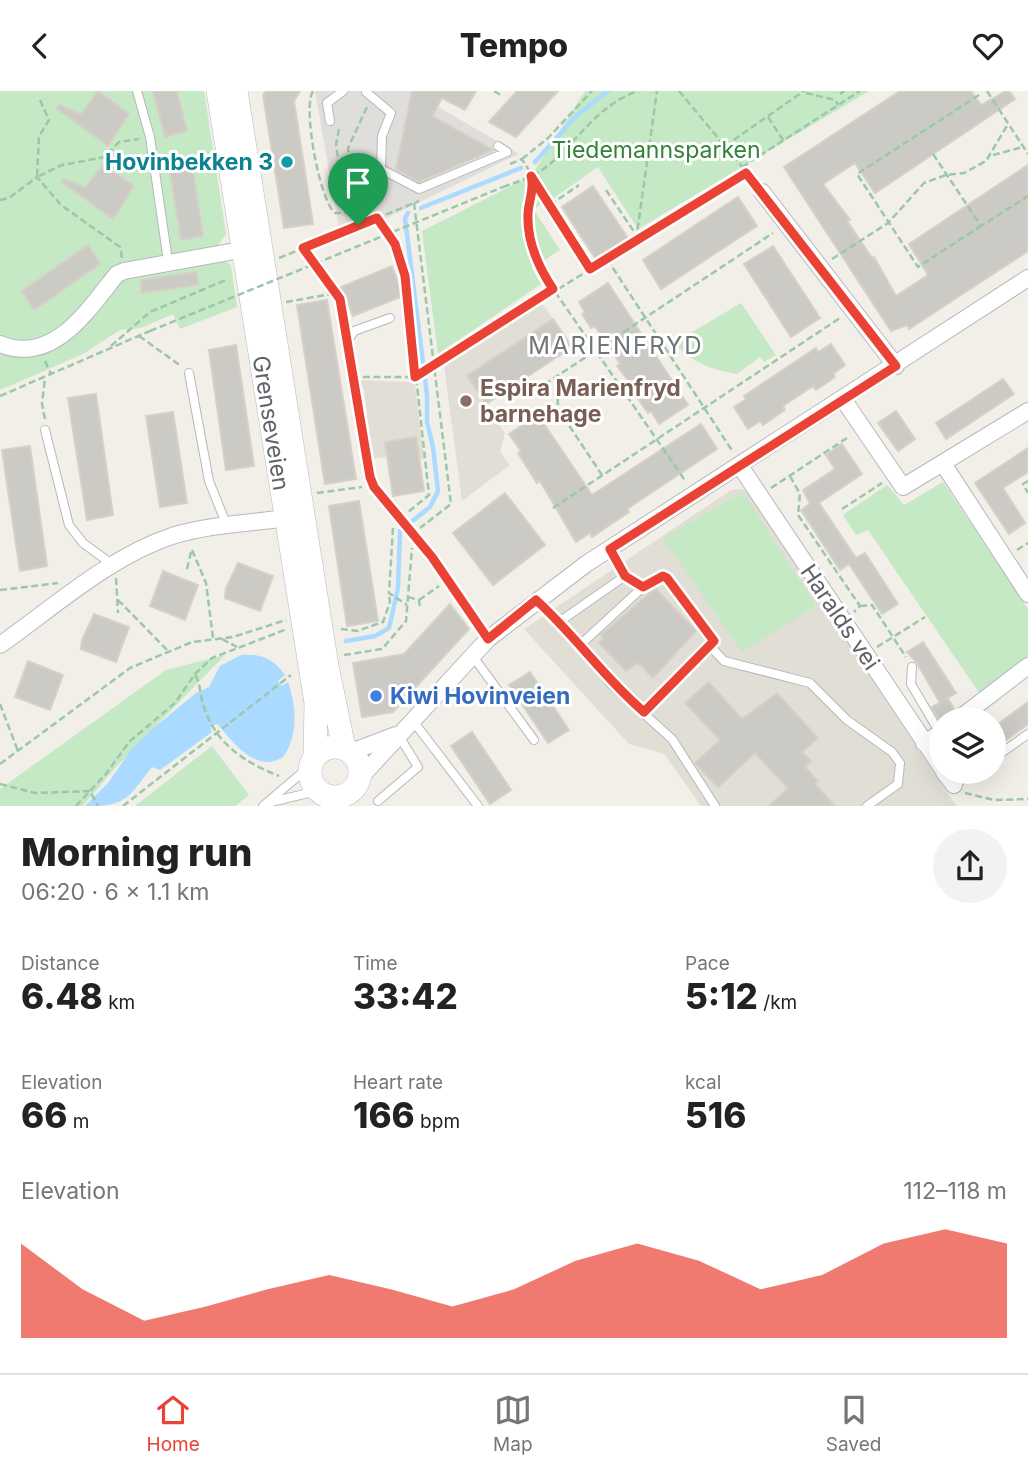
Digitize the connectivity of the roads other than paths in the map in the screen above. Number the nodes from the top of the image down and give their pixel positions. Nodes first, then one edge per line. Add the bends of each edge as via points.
1 (137, 91) edge
2 (218, 91) edge
3 (236, 91) edge
4 (343, 91) edge
5 (366, 91) edge
6 (330, 121) dead end
7 (498, 146) dead end
8 (762, 192) road end
9 (260, 253) junction
10 (168, 261) junction
11 (1028, 278) edge
12 (337, 296) road end
13 (390, 318) dead end
14 (347, 342) junction
15 (0, 344) edge
16 (896, 366) junction
17 (189, 373) road end
18 (844, 399) junction
19 (1028, 411) edge
20 (45, 429) road end
21 (737, 461) junction
22 (944, 465) junction
23 (300, 509) junction
24 (227, 526) junction
25 (610, 549) junction
26 (113, 565) junction
27 (625, 576) junction
28 (643, 587) junction
29 (1028, 594) edge
30 (456, 595) junction
31 (536, 600) junction
32 (448, 601) dead end
33 (559, 622) junction
34 (488, 639) junction
35 (0, 645) edge
36 (579, 646) junction
37 (710, 646) junction
38 (472, 655) junction
39 (1028, 666) edge
40 (912, 667) road end
41 (974, 707) edge
42 (644, 712) junction
43 (929, 713) edge
44 (407, 732) junction
45 (1028, 734) edge
46 (534, 740) dead end
47 (929, 740) edge
48 (924, 743) junction
49 (347, 750) junction
50 (929, 750) edge
51 (1006, 750) edge
52 (313, 760) junction
53 (362, 793) edge
54 (325, 798) edge
55 (265, 805) edge
56 (478, 806) edge
57 (715, 806) edge
58 (867, 806) edge

1 - 10 lane via 150,137
2 - 9 main road, Grenseveien
3 - 9 main road, Grenseveien
4 - 6 lane via 327,103
5 - 7 lane via 391,113 382,136 381,169 419,189 507,152
8 - 16 street
9 - 10 street
9 - 23 main road, Grenseveien
10 - 15 street via 117,274 58,340 25,351
11 - 16 street
12 - 14 lane
13 - 14 lane via 354,331
14 - 30 lane via 373,485 413,532
16 - 18 street
17 - 24 lane via 209,481
18 - 21 street
18 - 22 street via 903,487
19 - 22 street
20 - 26 lane via 69,525 83,543
21 - 25 street
21 - 48 street, Haralds vei
22 - 29 street
23 - 24 street
23 - 49 main road, Grenseveien via 332,699
23 - 52 main road, Grenseveien via 316,703
24 - 26 street via 190,531 145,547
25 - 27 lane
25 - 31 street
26 - 35 street
27 - 28 lane
27 - 33 lane
28 - 36 lane
28 - 37 lane via 667,578 713,637
30 - 32 lane
30 - 34 lane
31 - 33 lane
31 - 34 street
33 - 36 lane
34 - 38 street
36 - 42 lane via 612,685
37 - 42 lane
37 - 58 lane via 724,661 810,683 847,720 892,752 900,763 898,784
38 - 44 street
38 - 46 lane
39 - 41 street
40 - 43 lane via 911,684
42 - 57 lane via 672,739
44 - 49 street
44 - 53 street
44 - 53 lane via 418,767
44 - 56 lane
45 - 51 lane
47 - 48 street
48 - 50 street, Haralds vei
49 - 52 main road via 329,747
49 - 53 main road via 359,764
52 - 54 main road via 310,779
52 - 55 lane
53 - 54 main road
54 - 55 lane

